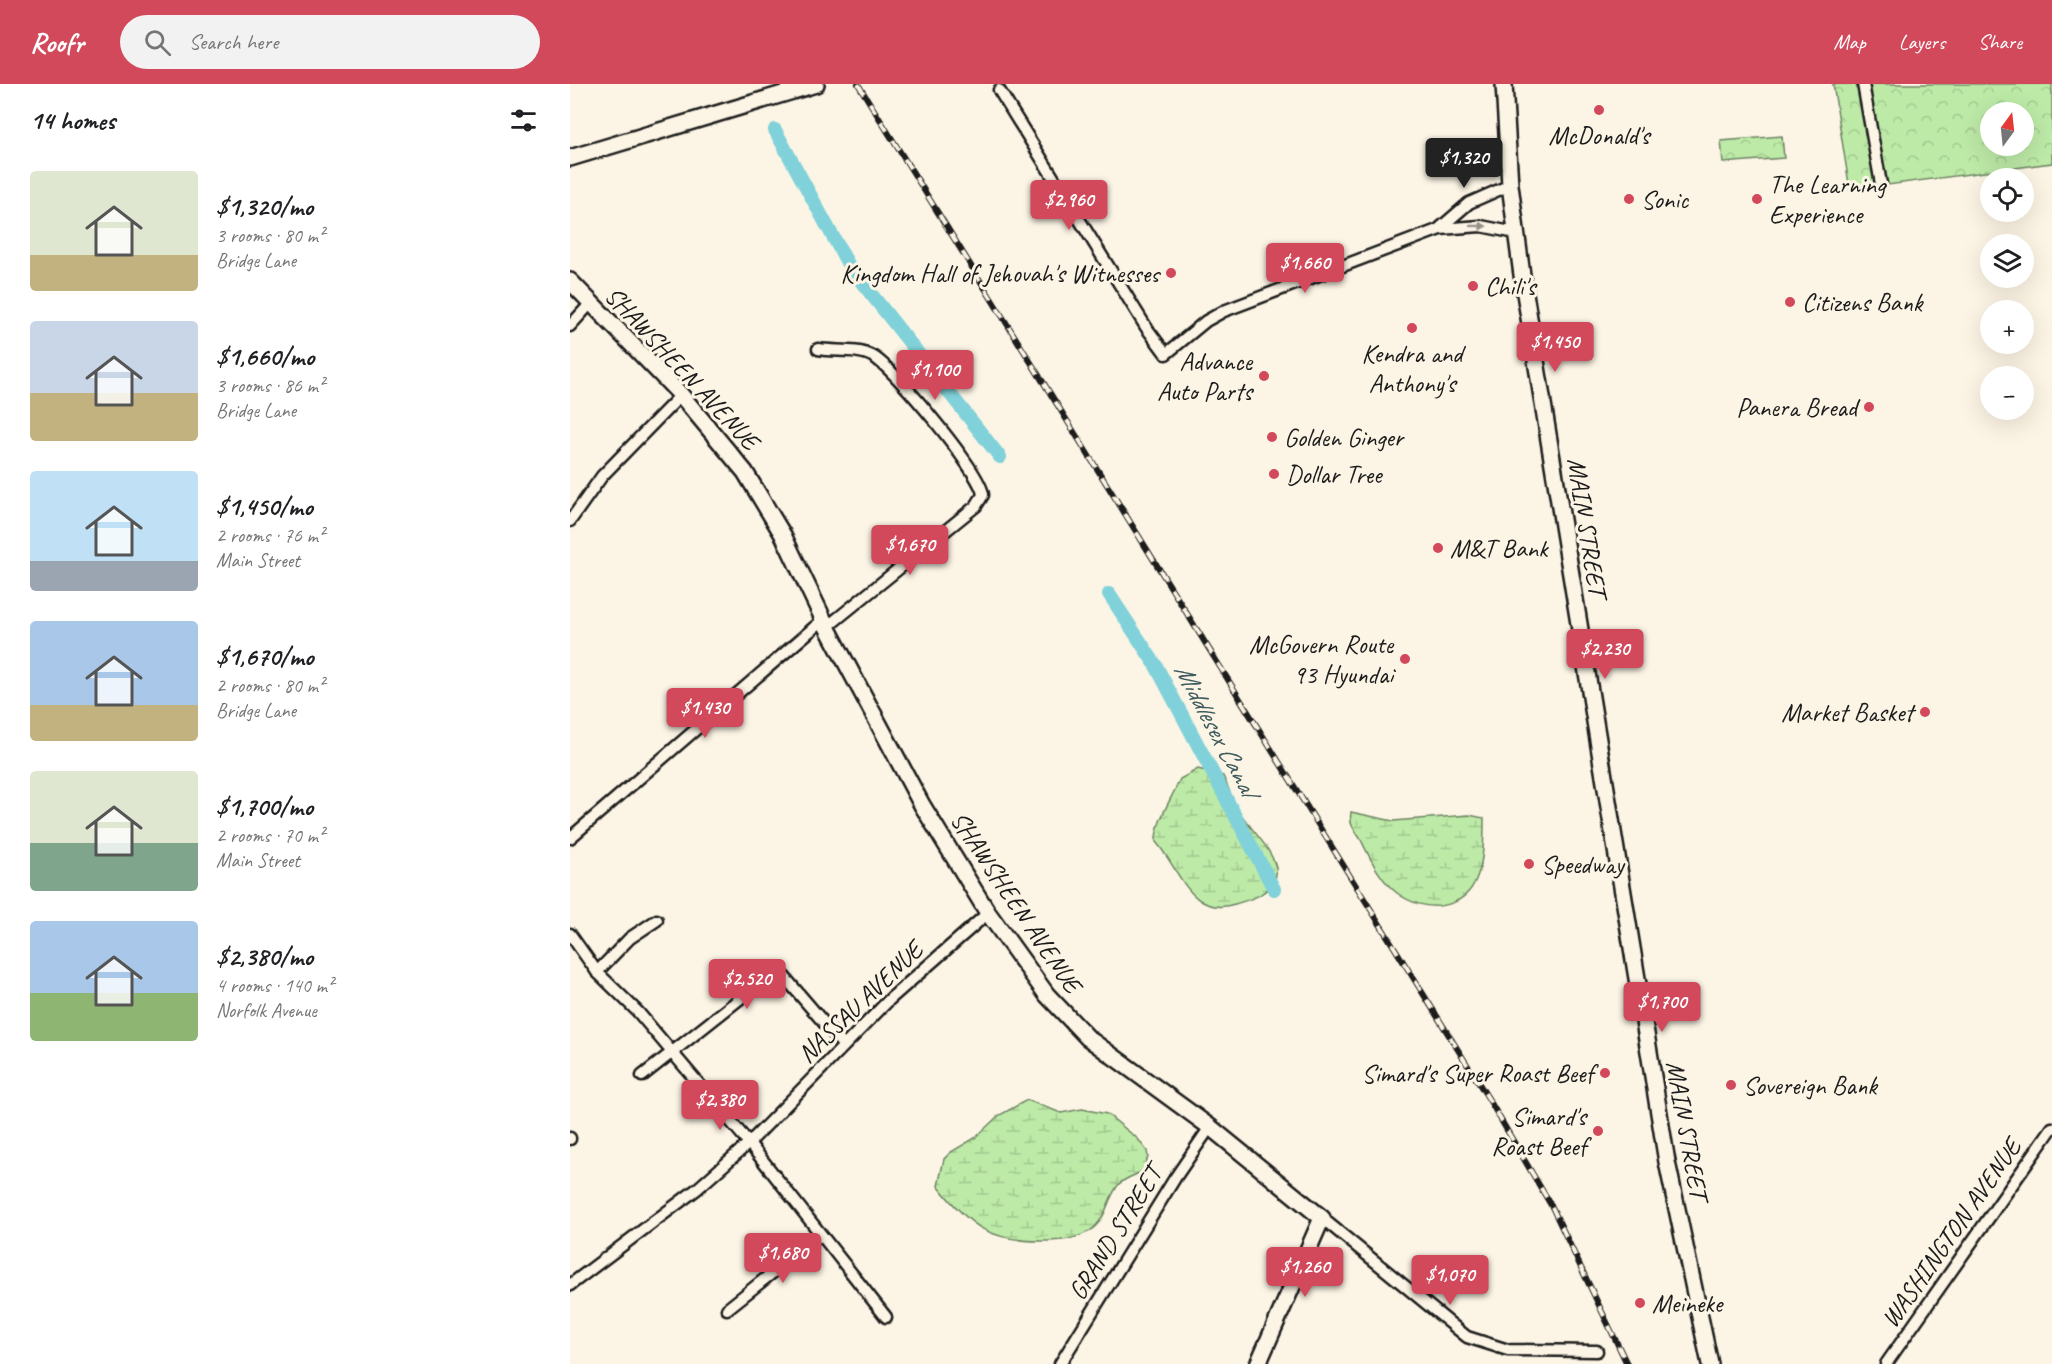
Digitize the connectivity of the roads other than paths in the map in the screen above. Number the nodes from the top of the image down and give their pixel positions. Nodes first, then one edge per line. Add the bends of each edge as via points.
1 (816, 84) edge
2 (1504, 84) edge
3 (1863, 84) edge
4 (999, 90) dead end
5 (570, 158) edge
6 (1881, 184) dead end
7 (1510, 185) junction
8 (1440, 229) junction
9 (1516, 233) junction
10 (570, 281) edge
11 (590, 304) junction
12 (570, 326) edge
13 (818, 349) dead end
14 (681, 395) junction
15 (570, 521) edge
16 (826, 623) junction
17 (570, 838) edge
18 (988, 913) junction
19 (657, 920) dead end
20 (570, 934) edge
21 (597, 972) junction
22 (843, 1045) junction
23 (671, 1052) junction
24 (642, 1076) dead end
25 (1210, 1127) junction
26 (2052, 1128) edge
27 (749, 1143) junction
28 (1322, 1218) junction
29 (820, 1235) junction
30 (570, 1284) edge
31 (727, 1309) dead end
32 (886, 1317) dead end
33 (1597, 1351) dead end
34 (1060, 1364) edge
35 (1258, 1364) edge
36 (1710, 1364) edge
37 (1886, 1364) edge

1 - 5 main road
2 - 7 main road, MAIN STREET
3 - 6 street
4 - 8 street via 1166,354 1224,311
7 - 8 street via 1469,203
7 - 9 main road, MAIN STREET
8 -> 9 street via 1481,226
9 - 36 main road, MAIN STREET via 1665,1146
10 - 11 main road, SHAWSHEEN AVENUE
11 - 12 street
11 - 14 main road, SHAWSHEEN AVENUE
13 - 16 street via 861,353 877,359 952,444 977,477 983,495 976,506
14 - 15 street via 602,476
14 - 16 main road, SHAWSHEEN AVENUE via 759,493
16 - 17 street
16 - 18 main road, SHAWSHEEN AVENUE via 905,775
18 - 22 street, NASSAU AVENUE
18 - 25 main road, SHAWSHEEN AVENUE via 1040,986 1074,1025
19 - 21 street via 630,938
20 - 21 street
21 - 23 street
22 - 23 street via 782,974 775,971
22 - 27 street, NASSAU AVENUE
23 - 24 street
23 - 27 street
25 - 28 main road, SHAWSHEEN AVENUE
25 - 34 street, GRAND STREET
26 - 37 street, WASHINGTON AVENUE
27 - 29 street
27 - 30 street, NASSAU AVENUE via 697,1189
28 - 33 street, SHAWSHEEN AVENUE via 1454,1328 1480,1344 1508,1350
28 - 35 main road
29 - 31 street
29 - 32 street

